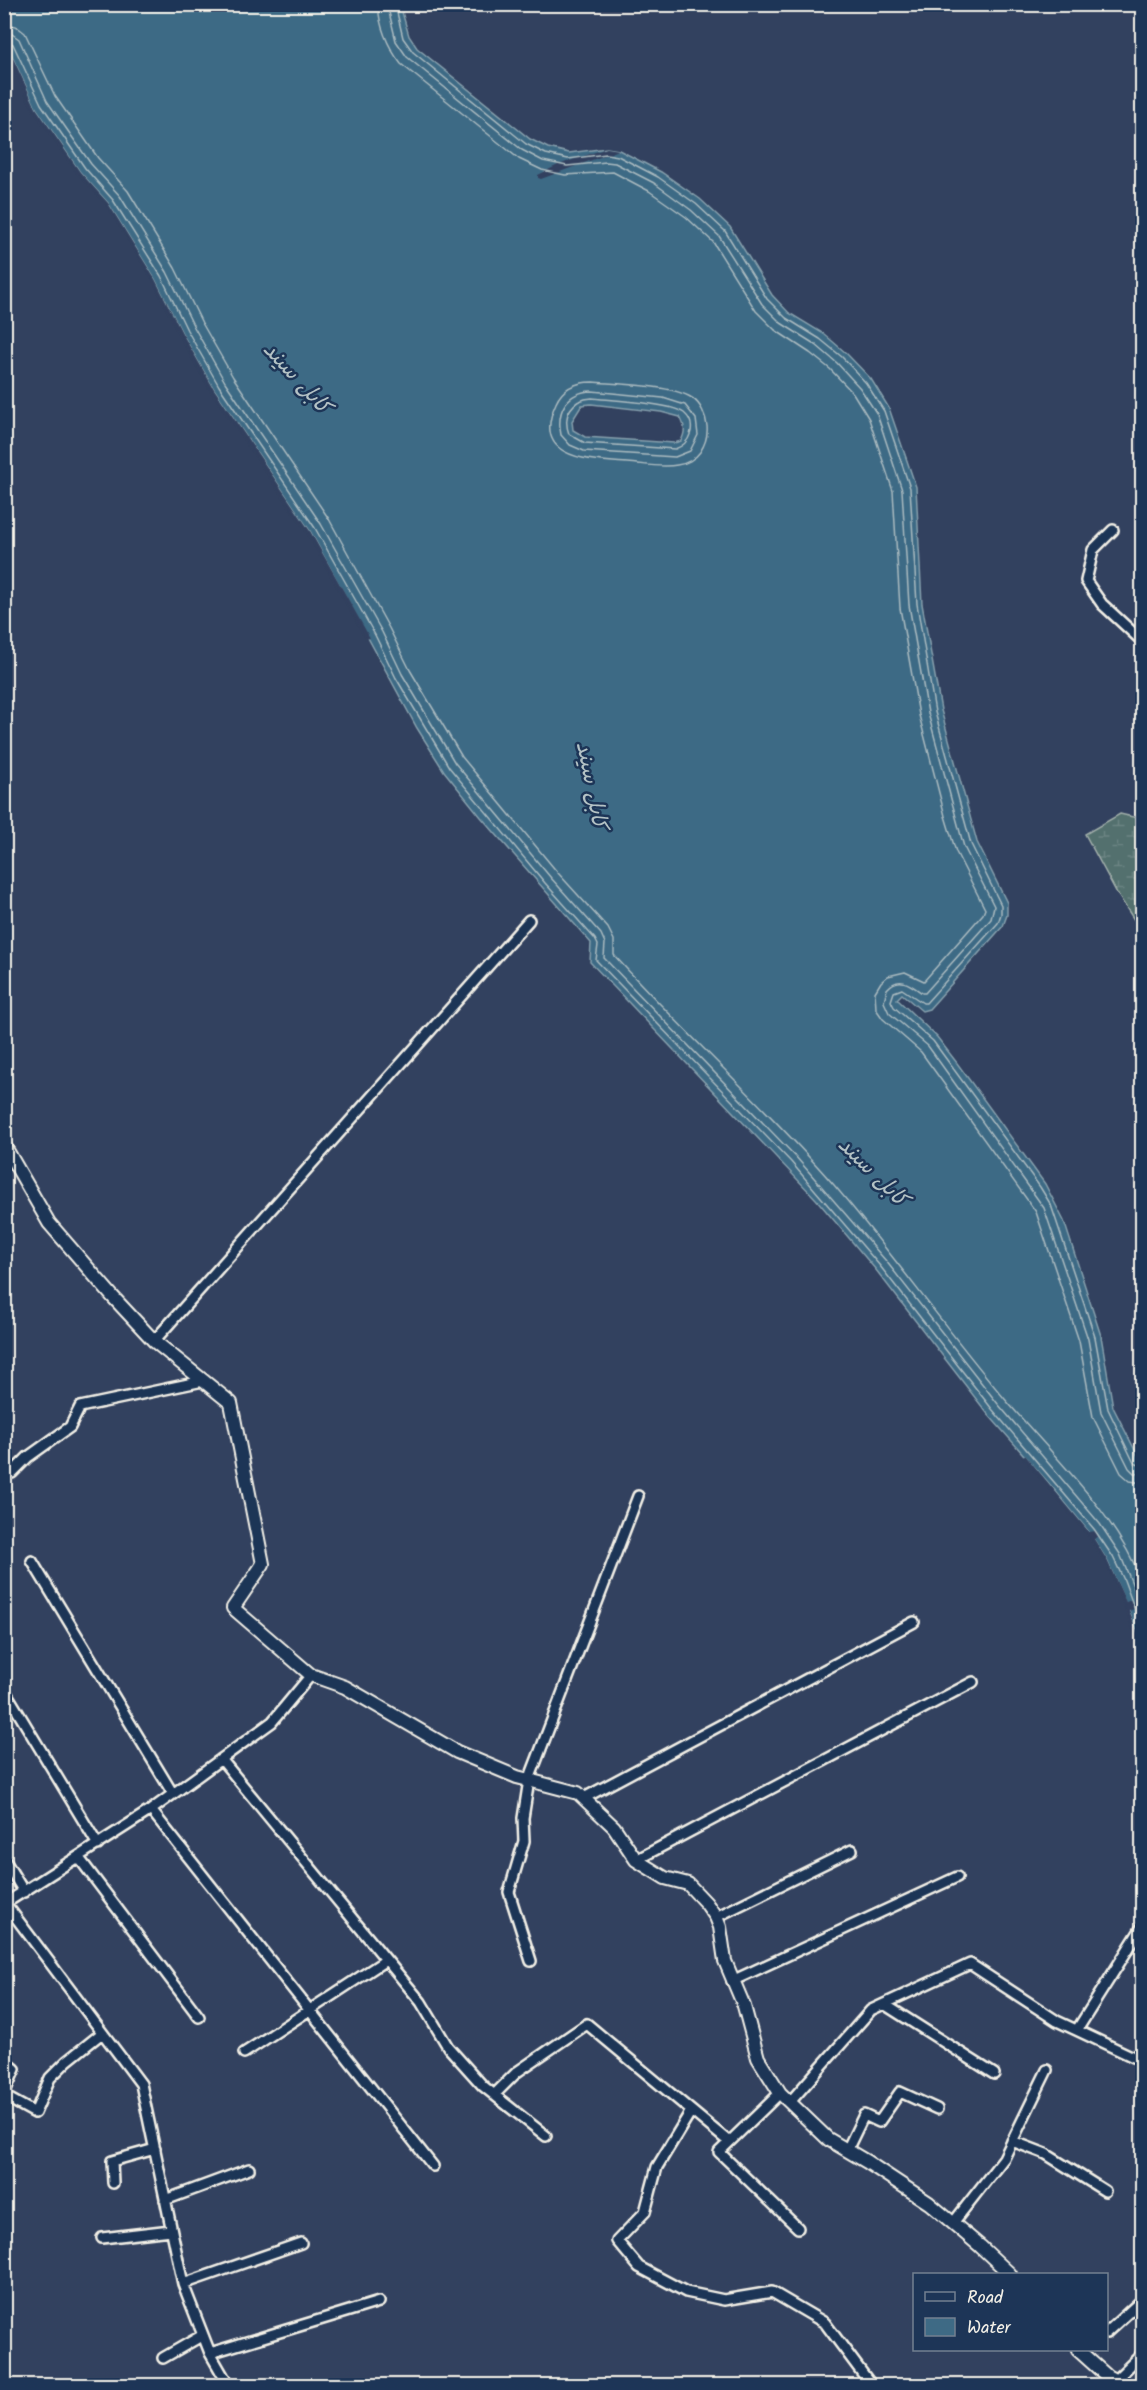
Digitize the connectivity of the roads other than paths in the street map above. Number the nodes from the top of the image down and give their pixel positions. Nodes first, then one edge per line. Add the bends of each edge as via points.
1 (1113, 530) dead end
2 (1143, 641) edge
3 (529, 920) dead end
4 (4, 1145) edge
5 (154, 1341) junction
6 (203, 1381) junction
7 (4, 1465) edge
8 (638, 1496) dead end
9 (32, 1561) dead end
10 (914, 1622) dead end
11 (311, 1675) junction
12 (973, 1682) dead end
13 (4, 1689) edge
14 (221, 1759) junction
15 (529, 1780) junction
16 (173, 1794) junction
17 (584, 1798) junction
18 (152, 1810) junction
19 (99, 1845) junction
20 (852, 1850) dead end
21 (79, 1858) junction
22 (4, 1859) edge
23 (636, 1860) junction
24 (957, 1877) dead end
25 (24, 1892) junction
26 (5, 1904) edge
27 (716, 1917) junction
28 (1143, 1927) edge
29 (386, 1960) junction
30 (531, 1961) dead end
31 (732, 1981) junction
32 (884, 2004) junction
33 (310, 2010) junction
34 (199, 2017) dead end
35 (1077, 2030) junction
36 (102, 2033) junction
37 (244, 2053) dead end
38 (4, 2060) edge
39 (1143, 2061) edge
40 (1047, 2070) dead end
41 (994, 2074) dead end
42 (4, 2095) edge
43 (494, 2095) junction
44 (785, 2098) junction
45 (937, 2109) dead end
46 (691, 2111) junction
47 (546, 2136) dead end
48 (1012, 2141) junction
49 (729, 2142) junction
50 (154, 2149) junction
51 (846, 2150) junction
52 (433, 2166) dead end
53 (249, 2169) dead end
54 (113, 2183) dead end
55 (1105, 2191) dead end
56 (165, 2200) junction
57 (953, 2223) junction
58 (798, 2228) dead end
59 (171, 2230) junction
60 (102, 2238) dead end
61 (301, 2243) dead end
62 (1009, 2273) edge
63 (183, 2284) junction
64 (1143, 2300) edge
65 (379, 2302) dead end
66 (1108, 2333) edge
67 (202, 2335) junction
68 (1084, 2351) edge
69 (210, 2353) junction
70 (1143, 2354) edge
71 (163, 2358) dead end
72 (1111, 2383) edge
73 (229, 2385) edge
74 (872, 2385) edge
75 (1126, 2385) edge

1 - 2 street via 1093,550 1086,581 1102,604
3 - 5 street
4 - 5 street via 49,1223
5 - 6 street
6 - 7 street via 80,1407 70,1427 12,1473
6 - 11 street via 231,1403 262,1564 233,1608
8 - 15 street
9 - 16 street
10 - 17 street
11 - 14 street via 272,1722
11 - 15 street via 345,1687 457,1752
12 - 23 street
13 - 19 street
14 - 16 street
14 - 29 street
15 - 17 street
15 - 30 street via 524,1841 509,1892
16 - 18 street
17 - 23 street via 614,1827
18 - 19 street
18 - 33 street
19 - 21 street
20 - 27 street
21 - 25 street
21 - 34 street
22 - 25 street
23 - 27 street via 664,1878 688,1884
24 - 31 street
25 - 26 street
26 - 36 street
27 - 31 street
28 - 35 street
29 - 33 street
29 - 43 street via 421,2002 448,2047
31 - 44 street via 744,2006 758,2058
32 - 35 street via 970,1964
32 - 41 street
32 - 44 street via 871,2010
33 - 37 street
33 - 52 street
35 - 39 street
36 - 42 street via 50,2078 35,2113
36 - 50 street via 141,2084
38 - 42 street via 15,2069
40 - 48 street
43 - 46 street via 517,2072 587,2024
43 - 47 street
44 - 49 street
44 - 51 street via 828,2139
45 - 51 street via 900,2092 879,2122 864,2115
46 - 49 street
46 - 74 street via 657,2167 645,2212 617,2241 639,2267 686,2292 723,2300 772,2292 825,2323
48 - 55 street via 1046,2154
48 - 57 street via 1004,2158
49 - 58 street via 719,2152
50 - 54 street via 112,2161
50 - 56 street
51 - 57 street via 893,2178
53 - 56 street
56 - 59 street
57 - 62 street
59 - 60 street
59 - 63 street
61 - 63 street
63 - 67 street
64 - 66 street
65 - 69 street
67 - 69 street
67 - 71 street
68 - 72 street
69 - 73 street
70 - 72 street
72 - 75 street

